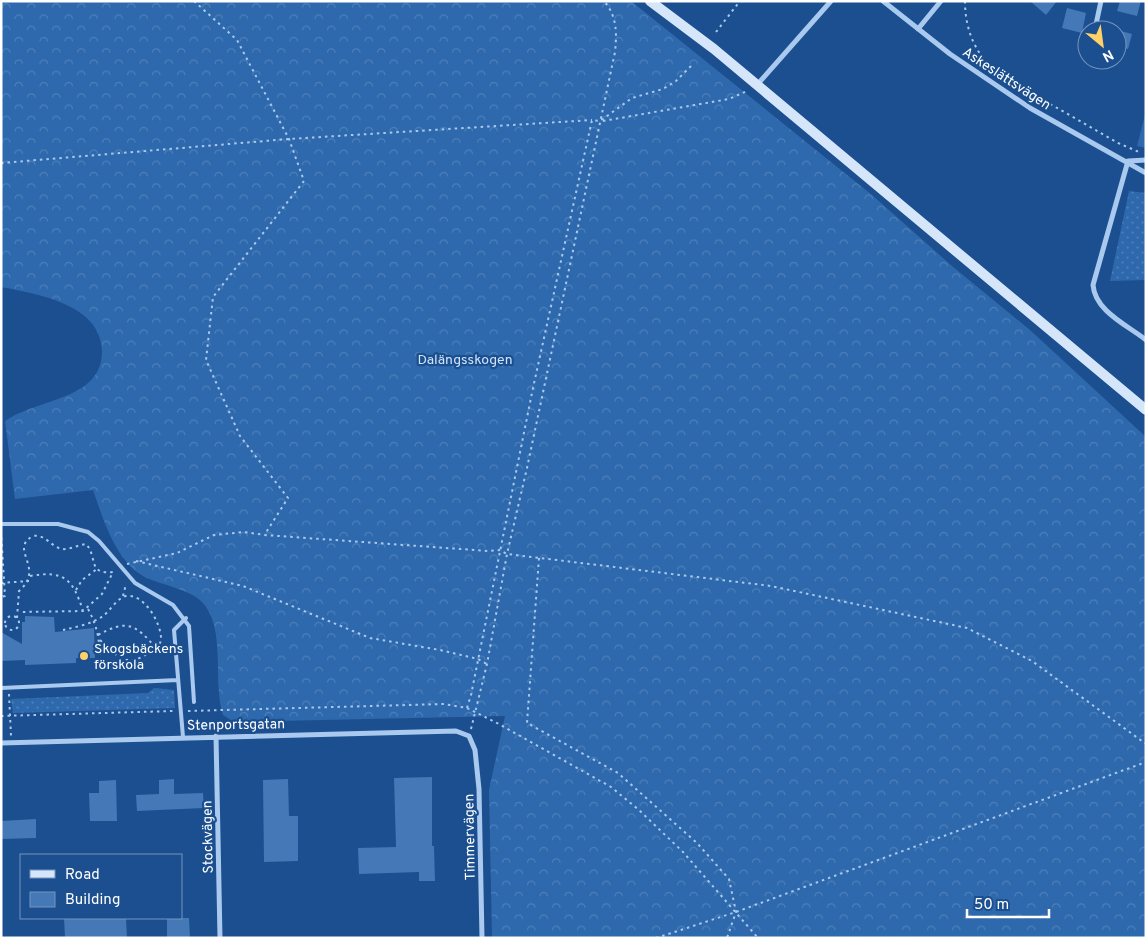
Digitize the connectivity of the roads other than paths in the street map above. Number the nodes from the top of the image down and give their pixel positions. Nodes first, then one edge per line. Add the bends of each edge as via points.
1 (650, 1) edge
2 (831, 1) edge
3 (883, 1) edge
4 (941, 1) edge
5 (1101, 1) edge
6 (1097, 20) edge
7 (918, 29) junction
8 (757, 86) junction
9 (1146, 160) edge
10 (1128, 161) junction
11 (1146, 173) edge
12 (1146, 340) edge
13 (1146, 410) edge
14 (1, 524) edge
15 (186, 618) junction
16 (178, 680) junction
17 (1, 688) edge
18 (194, 702) dead end
19 (216, 736) junction
20 (469, 736) joint
21 (183, 737) junction
22 (1, 743) edge
23 (220, 938) edge
24 (482, 938) edge

1 - 8 main road
2 - 8 street
3 - 7 street, Askeslättsvägen
4 - 7 street
5 - 6 street
7 - 10 street, Askeslättsvägen via 1030,108
8 - 13 main road
9 - 10 street
10 - 11 street, Askeslättsvägen
10 - 12 street via 1093,286 1094,294 1109,313
14 - 15 lane via 58,524 88,532 134,584 173,604
15 - 16 lane via 174,630
15 - 18 lane via 191,635
16 - 17 lane
16 - 21 lane
19 - 20 street, Stenportsgatan via 440,730
19 - 21 street, Stenportsgatan
19 - 23 street, Stockvägen
20 - 24 street, Timmervägen via 475,750 479,789
21 - 22 street, Stenportsgatan

